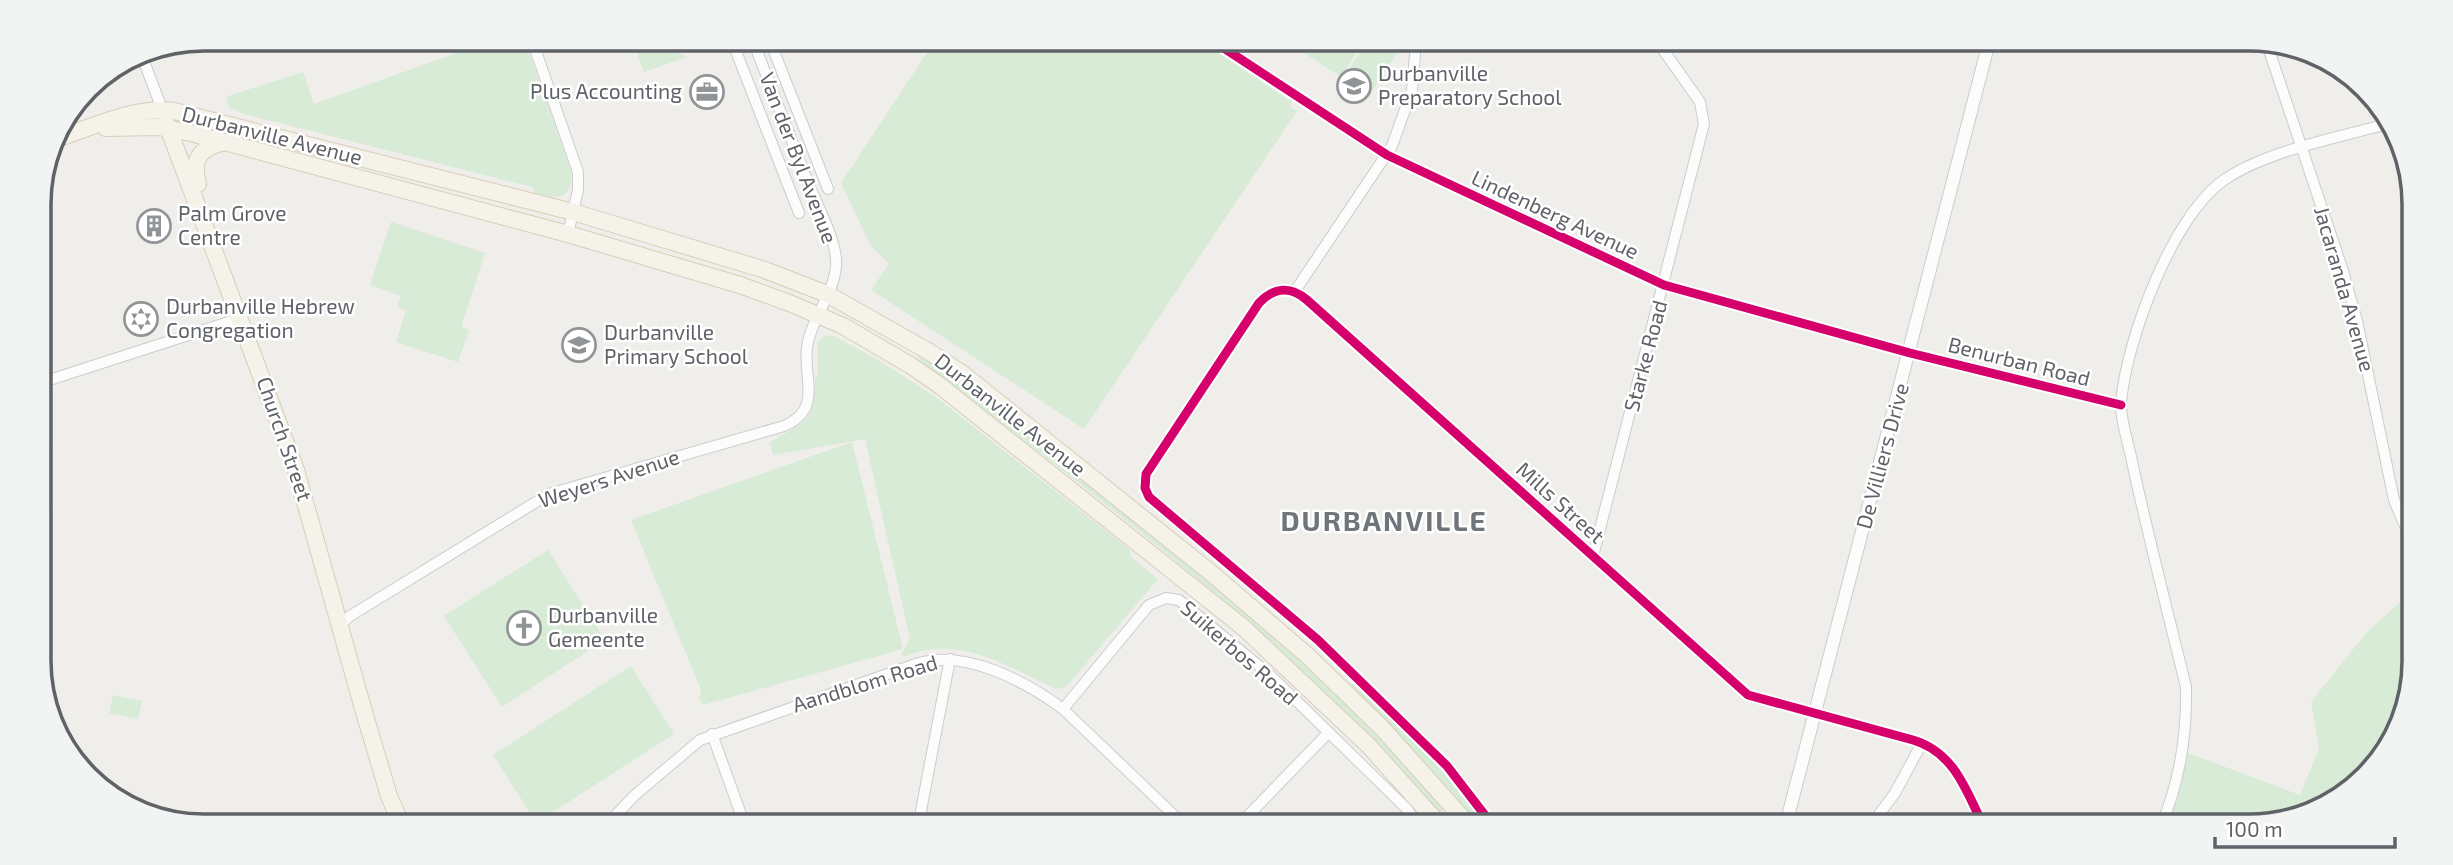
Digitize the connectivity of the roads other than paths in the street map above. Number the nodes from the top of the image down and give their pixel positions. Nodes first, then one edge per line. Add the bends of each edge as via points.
1 (536, 51) edge
2 (736, 51) edge
3 (757, 51) edge
4 (774, 51) edge
5 (1228, 51) edge
6 (1416, 51) edge
7 (1664, 51) edge
8 (1987, 51) edge
9 (2271, 52) edge
10 (144, 63) edge
11 (162, 109) junction
12 (781, 114) junction
13 (764, 124) junction
14 (2381, 126) edge
15 (90, 129) junction
16 (169, 129) junction
17 (66, 136) edge
18 (226, 142) junction
19 (2300, 147) junction
20 (1387, 155) junction
21 (828, 189) dead end
22 (573, 212) junction
23 (799, 213) dead end
24 (204, 220) junction
25 (568, 234) junction
26 (1664, 285) junction
27 (1295, 291) junction
28 (827, 294) junction
29 (818, 315) junction
30 (241, 318) junction
31 (1910, 353) junction
32 (51, 379) edge
33 (2121, 405) junction
34 (2402, 519) edge
35 (1594, 556) junction
36 (340, 625) junction
37 (950, 659) junction
38 (1063, 709) junction
39 (1815, 714) junction
40 (1328, 733) junction
41 (712, 734) junction
42 (1922, 743) junction
43 (389, 796) junction
44 (386, 814) edge
45 (396, 814) edge
46 (617, 814) edge
47 (741, 814) edge
48 (920, 814) edge
49 (1173, 814) edge
50 (1250, 814) edge
51 (1410, 814) edge
52 (1430, 814) edge
53 (1459, 814) edge
54 (1484, 814) edge
55 (1789, 814) edge
56 (1879, 814) edge
57 (1977, 814) edge
58 (2166, 814) edge

1 - 22 street via 577,164
2 - 13 street
3 - 12 street, Van der Byl Avenue
4 - 21 street, Van der Byl Avenue
5 - 20 street, Lindenberg Avenue
6 - 20 street via 1407,109
7 - 26 street, Starke Road via 1700,102 1704,124
8 - 31 street, De Villiers Drive
9 - 19 street, Jacaranda Avenue
10 - 11 street, Church Street
11 - 15 main road, Durbanville Avenue
11 - 16 main road, Church Street
11 - 22 main road, Durbanville Avenue
12 - 13 street
12 - 28 street, Van der Byl Avenue via 836,258
13 - 23 street
14 - 19 street
15 - 16 main road, Durbanville Avenue
15 - 17 main road
16 - 18 main road, Durbanville Avenue
16 - 24 main road, Church Street
18 - 24 main road via 206,149 196,164
18 - 25 main road, Durbanville Avenue
19 - 33 street via 2229,176 2207,194 2188,220 2145,305
19 - 34 street, Jacaranda Avenue via 2347,284
20 - 26 street, Lindenberg Avenue
20 - 27 street
22 - 25 street
22 - 28 main road, Durbanville Avenue via 762,269
24 - 30 main road, Church Street
25 - 29 main road, Durbanville Avenue via 740,285
26 - 31 street, Lindenberg Avenue
26 - 35 street, Starke Road
27 - 35 street, Mills Street
27 - 54 street via 1274,292 1259,303 1146,474 1144,488 1318,640 1447,766
28 - 29 street, Van der Byl Avenue
28 - 53 main road, Durbanville Avenue via 963,374 1221,580 1357,703
29 - 36 street, Weyers Avenue via 807,347 807,404 793,422 549,494
29 - 52 main road, Durbanville Avenue via 939,385 1192,585 1369,746
30 - 32 street
30 - 36 main road, Church Street via 296,470
31 - 33 street, Benurban Road
31 - 39 street, De Villiers Drive
33 - 58 street via 2186,687 2182,759
35 - 39 street, Mills Street via 1748,695
36 - 43 main road, Church Street
37 - 38 street, Aandblom Road via 973,663 1037,690
37 - 41 street, Aandblom Road via 927,660
37 - 48 street
38 - 40 street, Suikerbos Road via 1149,605 1173,598 1185,603 1270,676
38 - 49 street, Aandblom Road
39 - 42 street, Mills Street
39 - 55 street, De Villiers Drive
40 - 50 street
40 - 51 street, Suikerbos Road
41 - 46 street, Aandblom Road via 689,747
41 - 47 street
42 - 56 street
42 - 57 street, Mills Street via 1952,764
43 - 44 main road, Church Street
43 - 45 main road, Church Street

